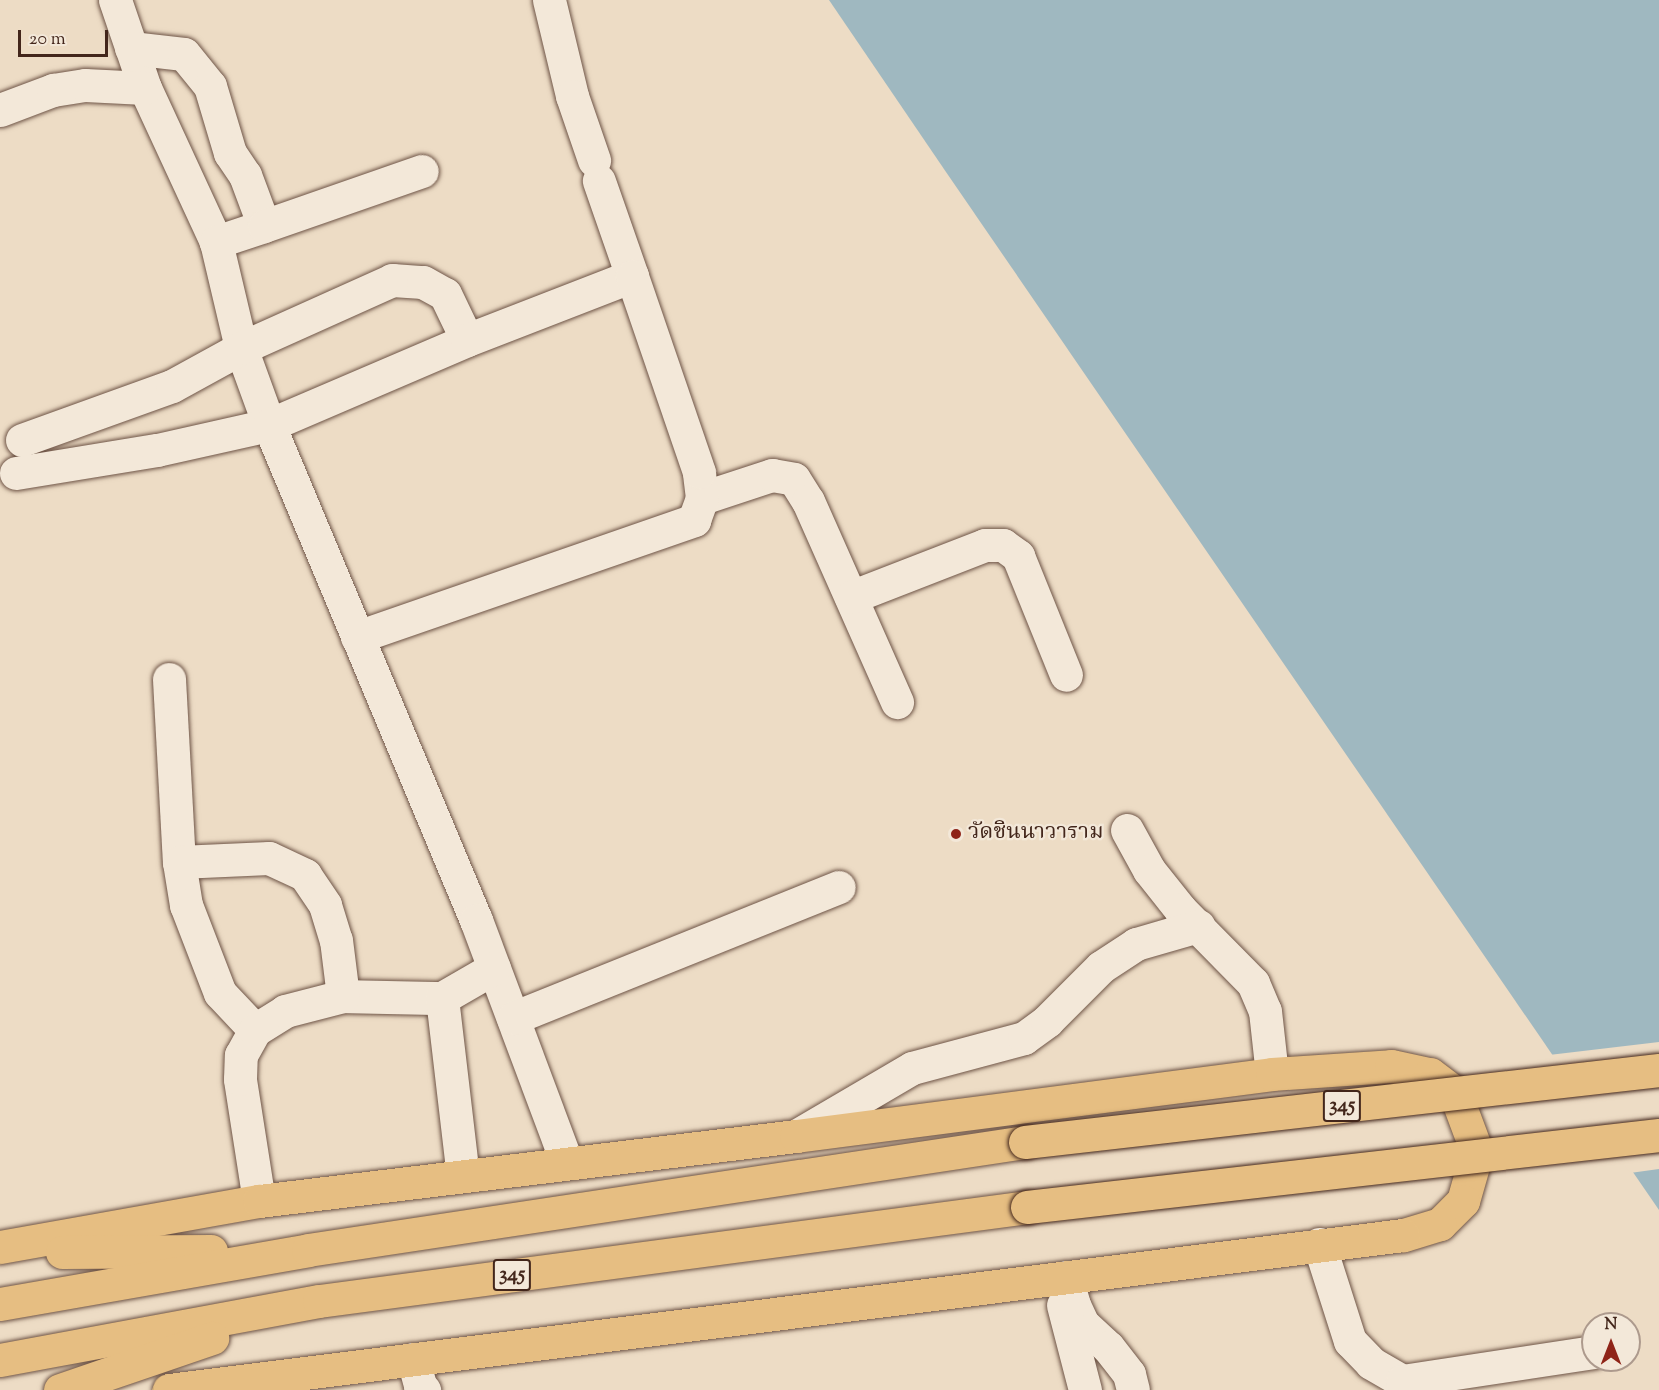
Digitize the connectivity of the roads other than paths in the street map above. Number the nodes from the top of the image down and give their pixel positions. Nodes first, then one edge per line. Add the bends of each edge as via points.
1 (115, 0) edge
2 (549, 0) edge
3 (131, 48) junction
4 (144, 88) junction
5 (0, 110) edge
6 (422, 171) dead end
7 (264, 226) junction
8 (216, 242) junction
9 (632, 276) junction
10 (467, 340) junction
11 (242, 348) junction
12 (269, 425) junction
13 (22, 440) dead end
14 (16, 473) dead end
15 (702, 498) junction
16 (851, 597) junction
17 (357, 637) junction
18 (1066, 675) dead end
19 (169, 679) dead end
20 (897, 702) dead end
21 (1127, 830) dead end
22 (179, 862) junction
23 (838, 887) dead end
24 (1198, 927) junction
25 (494, 968) junction
26 (343, 996) junction
27 (442, 998) junction
28 (513, 1018) junction
29 (255, 1030) junction
30 (1659, 1070) edge
31 (1272, 1074) junction
32 (1659, 1134) edge
33 (796, 1136) junction
34 (567, 1163) junction
35 (463, 1176) junction
36 (259, 1201) junction
37 (1319, 1244) junction
38 (0, 1247) edge
39 (308, 1250) junction
40 (0, 1253) edge
41 (1061, 1277) junction
42 (318, 1301) junction
43 (0, 1304) edge
44 (1581, 1354) edge
45 (413, 1359) junction
46 (0, 1360) edge
47 (1405, 1385) edge
48 (60, 1390) edge
49 (169, 1390) edge
50 (424, 1390) edge
51 (1084, 1390) edge
52 (1133, 1390) edge

1 - 3 street
2 - 9 street via 572,96
3 - 4 street
3 - 7 street via 184,54 210,86 230,153 245,175
4 - 5 street via 85,85 53,90
4 - 8 street
6 - 7 street
7 - 8 street
8 - 11 street
9 - 10 street
9 - 15 street via 699,472
10 - 11 street via 444,294 423,282 392,280
10 - 12 street
11 - 12 street
11 - 13 street via 172,386
12 - 14 street via 157,450
12 - 17 street
15 - 16 street via 772,475 794,479 808,501
15 - 17 street via 694,520
16 - 18 street via 985,545 1003,545 1018,556
16 - 20 street
17 - 25 street
19 - 22 street
21 - 24 street via 1149,870
22 - 26 street via 269,858 305,875 325,905 336,940
22 - 29 street via 186,905 220,993
23 - 28 street
24 - 31 street via 1253,982 1264,1011
24 - 33 street via 1136,944 1101,967 1047,1021 1024,1038 912,1068
25 - 27 street
25 - 28 street
26 - 27 street
26 - 29 street via 285,1011
27 - 35 street
28 - 34 street
29 - 36 street via 242,1055 240,1079
30 - 39 main road, 345, bridge via 1025,1142
31 - 33 main road
31 - 37 main road via 1391,1066 1430,1074 1455,1093 1477,1152 1463,1201 1440,1224 1403,1235
32 - 42 main road, 345, bridge via 1027,1207
33 - 34 main road
34 - 35 main road
35 - 36 main road
36 - 38 main road
37 - 41 main road
37 - 47 street via 1350,1341 1371,1363
39 - 40 main road
39 - 43 main road, 345
41 - 45 main road
41 - 51 street
41 - 52 street via 1083,1324 1129,1374
42 - 46 main road, 345
42 - 48 main road
44 - 47 street
45 - 49 main road
45 - 50 street

